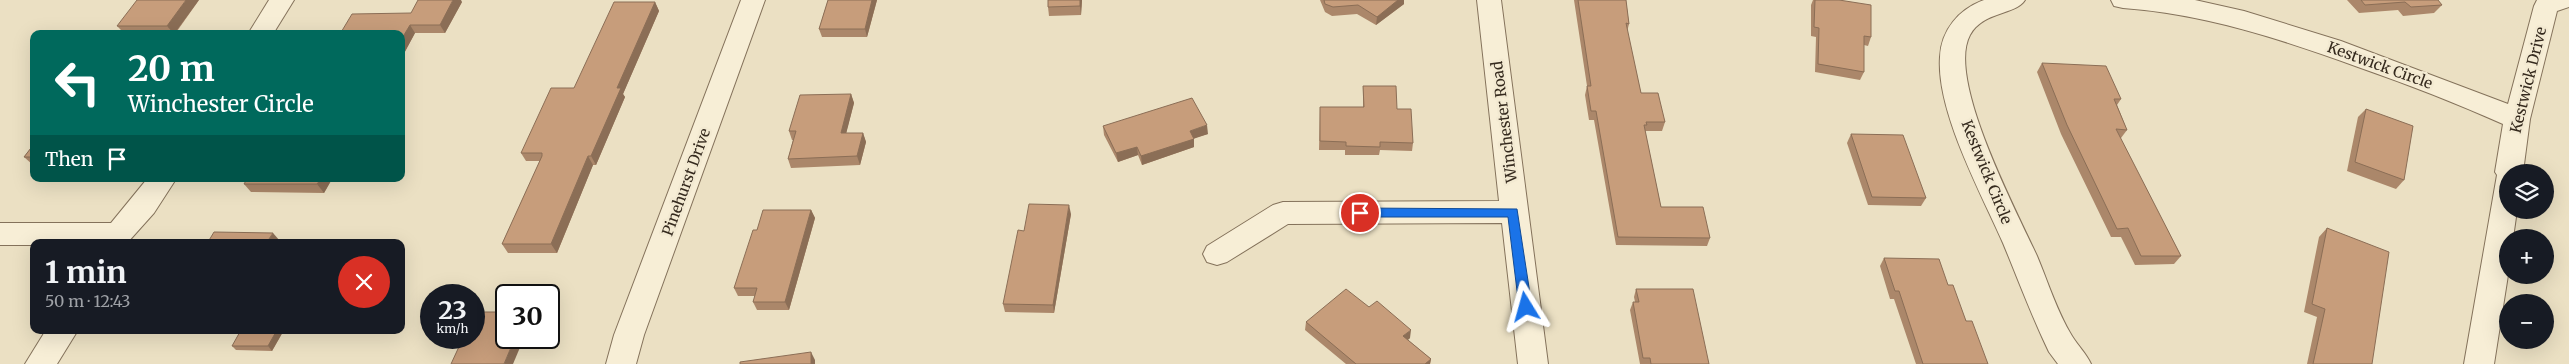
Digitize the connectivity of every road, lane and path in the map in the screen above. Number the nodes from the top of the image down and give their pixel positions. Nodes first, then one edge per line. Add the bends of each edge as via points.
1 (282, 0) edge
2 (752, 0) edge
3 (1489, 0) edge
4 (2014, 0) edge
5 (2122, 0) edge
6 (2564, 0) edge
7 (263, 30) edge
8 (2517, 119) junction
9 (2509, 164) edge
10 (160, 182) edge
11 (1513, 212) junction
12 (2502, 219) edge
13 (0, 234) edge
14 (116, 238) edge
15 (1217, 254) dead end
16 (60, 334) edge
17 (40, 364) edge
18 (621, 364) edge
19 (1533, 364) edge
20 (2076, 364) edge
21 (2479, 364) edge

1 - 7 street
2 - 18 street, Pinehurst Drive via 632,326
3 - 11 street, Winchester Road
4 - 20 street, Kestwick Circle via 1982,10 1968,19 1956,38 1952,56 1957,91 1969,133 2060,343
5 - 8 street, Kestwick Circle via 2202,10 2260,24 2463,95
6 - 8 street, Kestwick Drive via 2546,6
8 - 9 street, Kestwick Drive
10 - 14 street
11 - 15 street via 1283,213
11 - 19 street, Winchester Road
12 - 21 street
13 - 14 street
16 - 17 street

